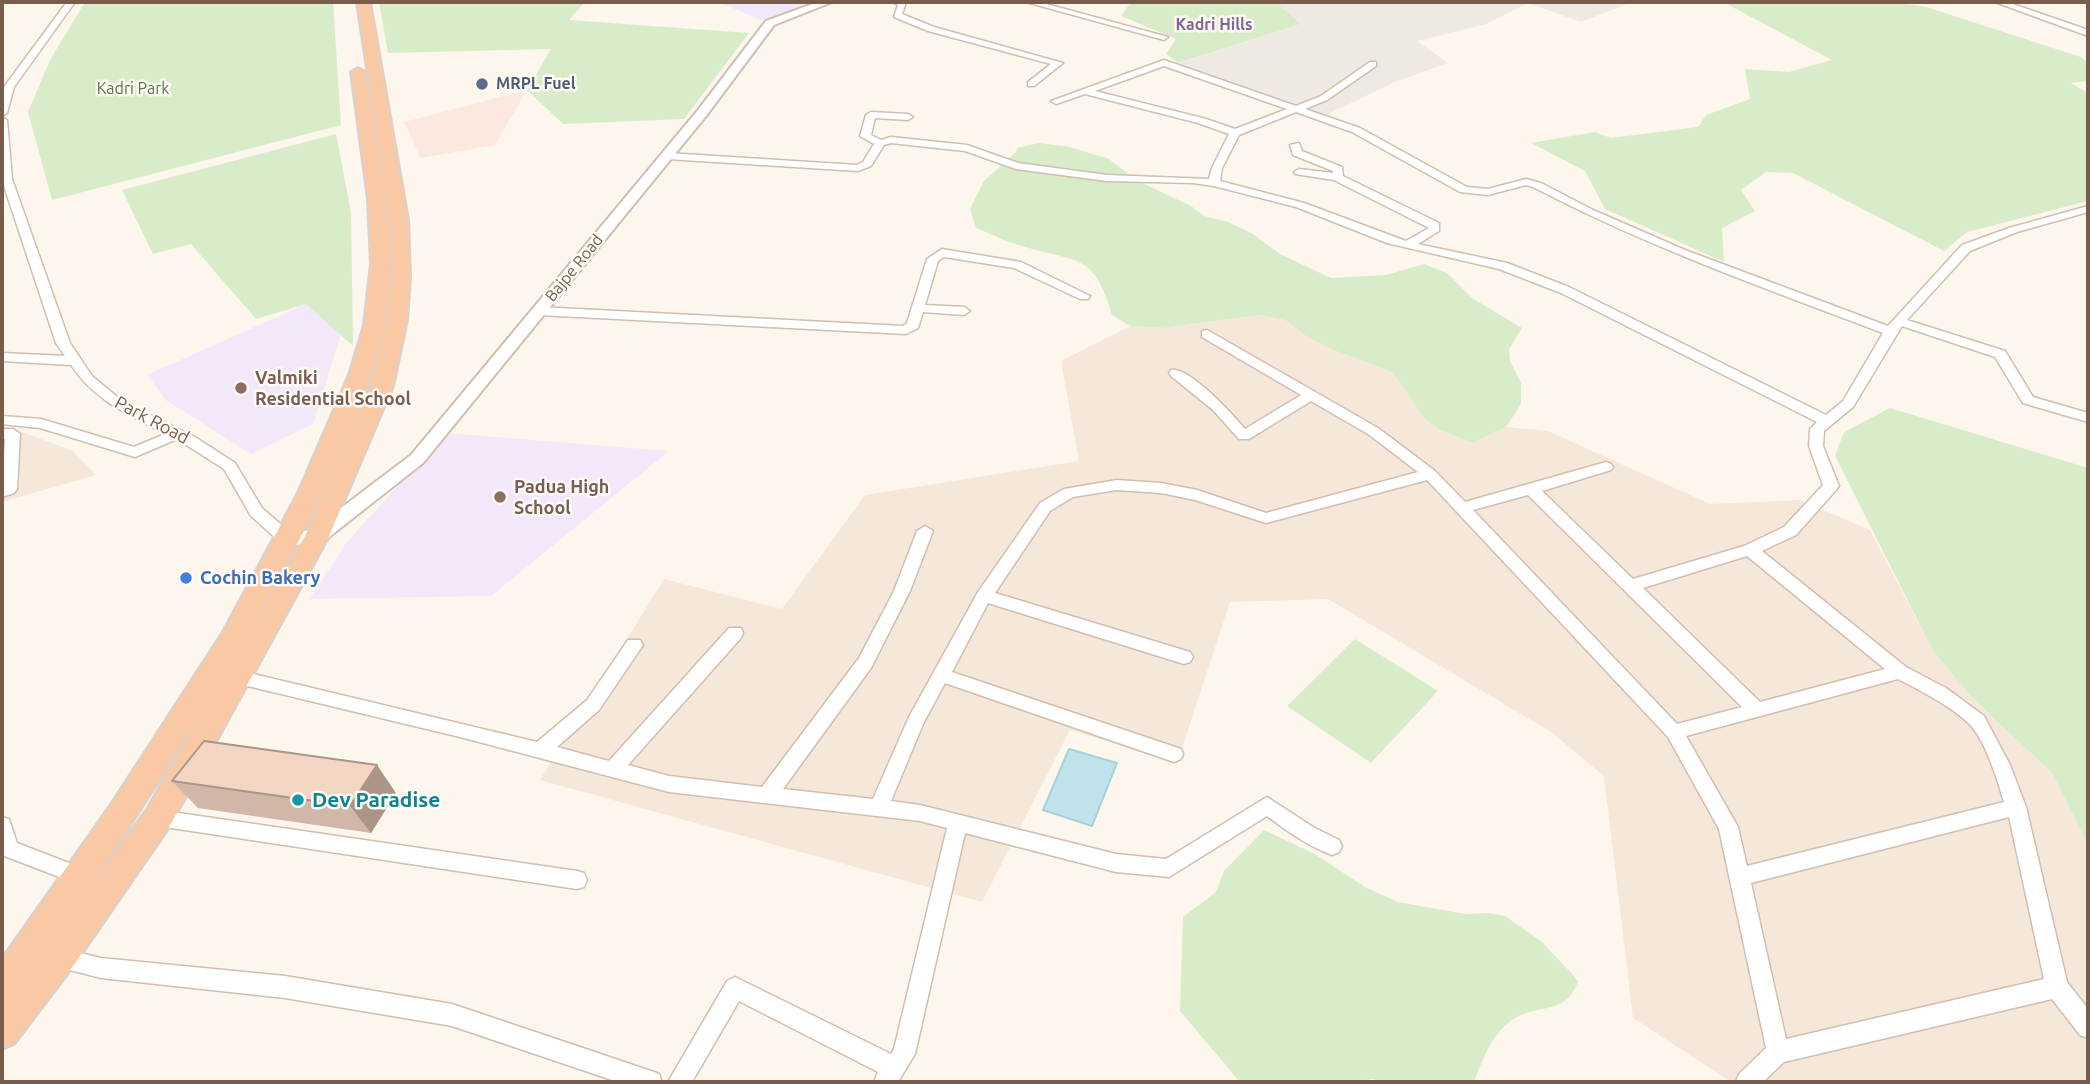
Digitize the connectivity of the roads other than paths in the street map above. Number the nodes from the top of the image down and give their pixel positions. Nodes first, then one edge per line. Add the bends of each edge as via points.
1 (71, 2) edge
2 (348, 2) edge
3 (363, 2) edge
4 (827, 2) edge
5 (897, 2) edge
6 (1030, 2) edge
7 (1999, 2) edge
8 (2088, 33) edge
9 (1164, 37) dead end
10 (1373, 64) dead end
11 (1031, 84) dead end
12 (1084, 91) junction
13 (1056, 101) dead end
14 (1299, 109) junction
15 (2, 113) edge
16 (908, 117) dead end
17 (2, 120) edge
18 (1235, 133) junction
19 (880, 144) junction
20 (1295, 145) dead end
21 (667, 156) junction
22 (1299, 172) dead end
23 (1337, 177) junction
24 (1214, 183) junction
25 (2088, 209) edge
26 (1406, 245) junction
27 (1084, 296) dead end
28 (918, 307) junction
29 (539, 311) junction
30 (964, 311) dead end
31 (1895, 326) junction
32 (1207, 334) dead end
33 (2, 357) edge
34 (75, 361) junction
35 (1176, 373) dead end
36 (1311, 395) junction
37 (2088, 418) edge
38 (2, 420) edge
39 (1827, 421) junction
40 (2, 434) edge
41 (177, 434) junction
42 (1606, 467) dead end
43 (1430, 474) junction
44 (1530, 488) junction
45 (2, 492) edge
46 (1463, 508) junction
47 (925, 531) dead end
48 (317, 536) junction
49 (287, 539) junction
50 (1750, 550) junction
51 (1630, 586) junction
52 (984, 596) junction
53 (735, 633) dead end
54 (634, 645) dead end
55 (1184, 657) dead end
56 (1899, 672) junction
57 (940, 675) junction
58 (237, 677) junction
59 (1756, 709) junction
60 (1674, 732) junction
61 (541, 750) junction
62 (1174, 754) dead end
63 (613, 769) junction
64 (767, 795) junction
65 (2016, 807) junction
66 (878, 808) junction
67 (158, 818) junction
68 (958, 823) junction
69 (2, 824) edge
70 (1332, 846) dead end
71 (80, 876) junction
72 (1740, 877) junction
73 (577, 880) dead end
74 (59, 958) junction
75 (2, 987) edge
76 (2057, 987) junction
77 (2088, 1027) edge
78 (2, 1032) edge
79 (1778, 1052) junction
80 (890, 1075) edge
81 (651, 1082) edge
82 (679, 1082) edge
83 (1747, 1082) edge

1 - 15 street via 9,87
2 - 49 highway via 379,226 379,281 374,324 341,430
3 - 48 highway via 399,220 401,276 397,320 382,386
4 - 21 street, Bajpe Road via 770,23
5 - 11 street via 903,4 897,15 931,29 1058,63
6 - 9 street
7 - 8 street
10 - 14 street via 1324,98
12 - 13 street
12 - 14 street via 1164,63
12 - 18 street
14 - 18 street
14 - 31 street via 1356,130 1464,190 1488,192 1526,182 1537,185 1681,253
16 - 19 street via 871,115 865,136
17 - 34 street, Park Road via 7,179 64,343
18 - 24 street
19 - 21 street via 867,164 858,168
19 - 24 street via 891,140 967,148 1016,166 1107,178
20 - 23 street via 1301,156 1338,169
21 - 29 street, Bajpe Road
22 - 23 street
23 - 26 street via 1435,225
24 - 26 street via 1300,205
25 - 31 street via 1966,248
26 - 39 street via 1503,266 1565,290
27 - 28 street via 1017,265 942,253 933,259
28 - 29 street via 913,325 906,330
28 - 30 street
29 - 48 street, Bajpe Road via 417,459
31 - 37 street via 2000,354 2028,400
31 - 39 street via 1848,404
32 - 36 street
33 - 34 street
34 - 41 street, Park Road via 87,379 117,404
35 - 36 street via 1218,407 1244,436
36 - 43 street via 1373,431
38 - 41 street via 41,424 135,452
39 - 50 street via 1816,429 1816,446 1830,486 1790,531
40 - 45 street via 13,434 9,489
41 - 49 street, Park Road via 230,466 256,512
42 - 44 street
43 - 46 street
43 - 52 street via 1266,518 1161,488 1117,485 1069,494 1045,507
44 - 46 street
44 - 51 street
46 - 60 street
47 - 64 street via 902,591 865,663
48 - 49 street
48 - 58 highway
49 - 71 highway via 242,625
50 - 51 street
50 - 56 street
51 - 59 street
52 - 55 street
52 - 57 street
53 - 63 street
54 - 61 street via 593,705
56 - 59 street
56 - 65 street via 1940,693 1978,721
57 - 62 street
57 - 66 street
58 - 61 street
58 - 67 highway
59 - 60 street
60 - 72 street via 1728,827
61 - 63 street
63 - 64 street via 669,783
64 - 66 street
65 - 72 street
65 - 76 street
66 - 68 street
67 - 73 street
67 - 74 highway
68 - 70 street via 1116,863 1169,868 1266,805
68 - 80 street via 904,1055
69 - 71 street via 9,849
71 - 75 highway
72 - 79 street
74 - 78 highway
74 - 81 street via 101,968 285,987 452,1015
76 - 77 street
76 - 79 street
79 - 83 street
80 - 82 street via 735,988

